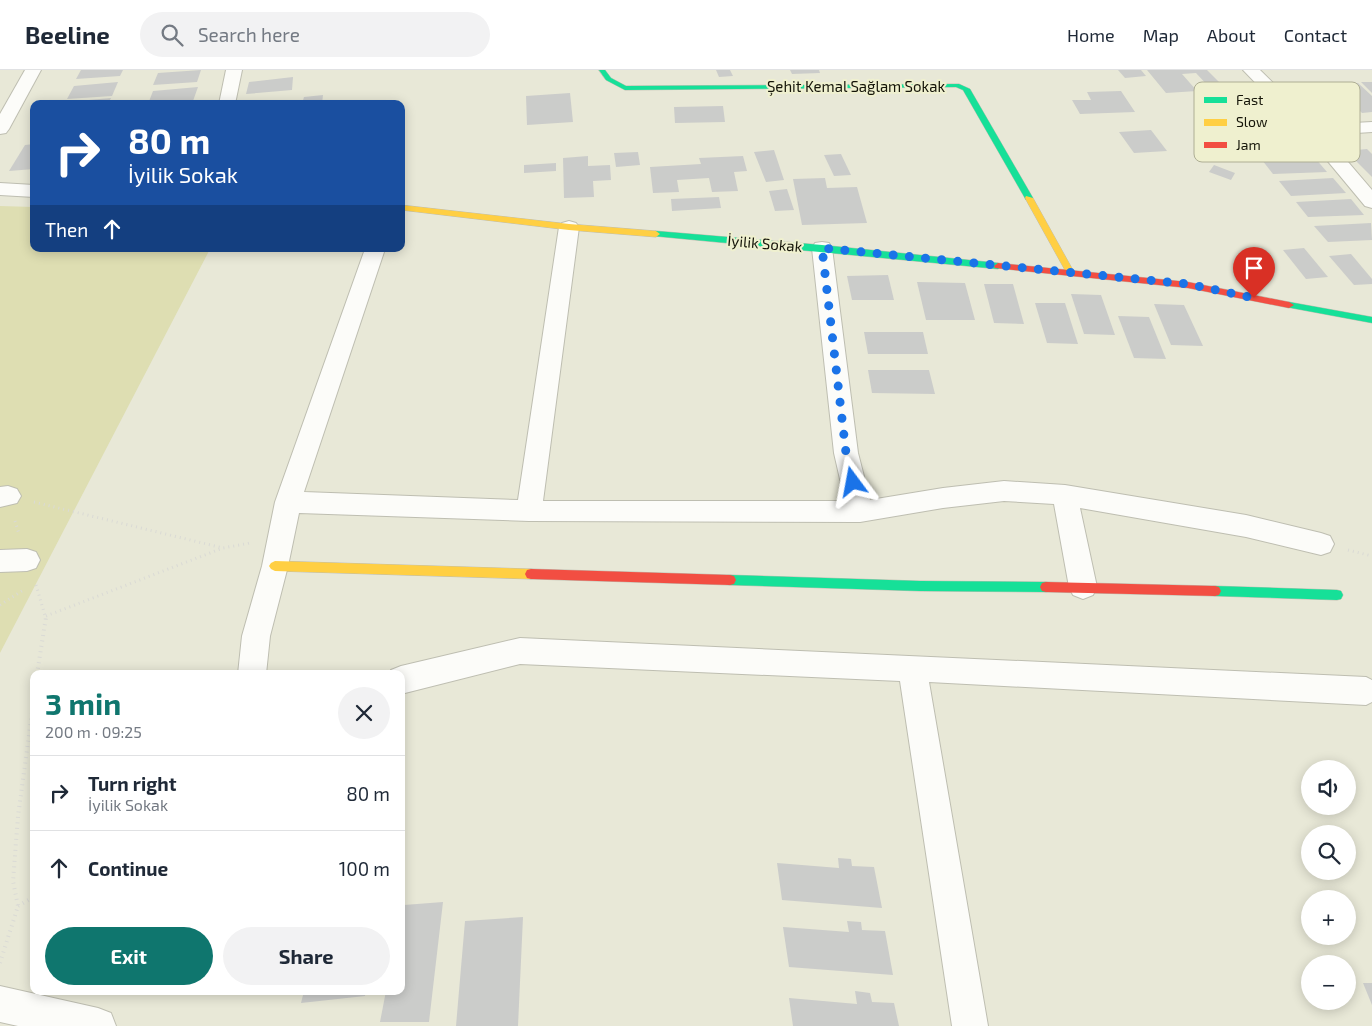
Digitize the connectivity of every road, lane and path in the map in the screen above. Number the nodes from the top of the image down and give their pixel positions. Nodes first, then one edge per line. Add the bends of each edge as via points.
1 (33, 70) edge
2 (234, 70) edge
3 (602, 70) edge
4 (1251, 70) edge
5 (1263, 82) edge
6 (228, 100) edge
7 (0, 129) edge
8 (1338, 162) edge
9 (0, 189) edge
10 (30, 191) edge
11 (1372, 202) edge
12 (405, 207) edge
13 (569, 227) junction
14 (822, 248) junction
15 (374, 252) edge
16 (1070, 272) junction
17 (1372, 320) edge
18 (1065, 495) junction
19 (4, 496) edge
20 (288, 502) junction
21 (530, 511) junction
22 (860, 512) junction
23 (280, 538) junction
24 (1321, 544) dead end
25 (223, 548) junction
26 (0, 561) edge
27 (275, 566) junction
28 (31, 571) joint
29 (1083, 587) junction
30 (1337, 595) dead end
31 (0, 605) edge
32 (46, 616) dead end
33 (912, 668) junction
34 (252, 670) edge
35 (405, 679) edge
36 (1366, 692) dead end
37 (30, 728) edge
38 (30, 898) edge
39 (18, 906) junction
40 (0, 963) edge
41 (0, 1004) edge
42 (98, 1026) edge
43 (970, 1026) edge

1 - 7 street
2 - 6 street
3 - 16 street, Şehit Kemal Sağlam Sokak via 608,79 625,88 957,85 966,89 992,131
4 - 5 street
8 - 11 street
9 - 10 street
12 - 13 street, İyilik Sokak
13 - 14 street, İyilik Sokak
13 - 21 street
14 - 16 street, İyilik Sokak
14 - 22 street via 846,453
15 - 20 street
16 - 17 street, İyilik Sokak via 1188,284
18 - 22 street via 1004,491
18 - 24 street via 1246,526
18 - 29 street
19 - 25 path
20 - 21 street
20 - 23 street
21 - 22 street
23 - 25 path
23 - 27 street
25 - 32 path
26 - 28 street
27 - 29 street via 920,586
27 - 34 street via 256,636
28 - 31 path
29 - 30 street
33 - 35 street via 520,651
33 - 36 street
33 - 43 street
37 - 39 path via 13,881
38 - 39 path
39 - 40 path
41 - 42 street

